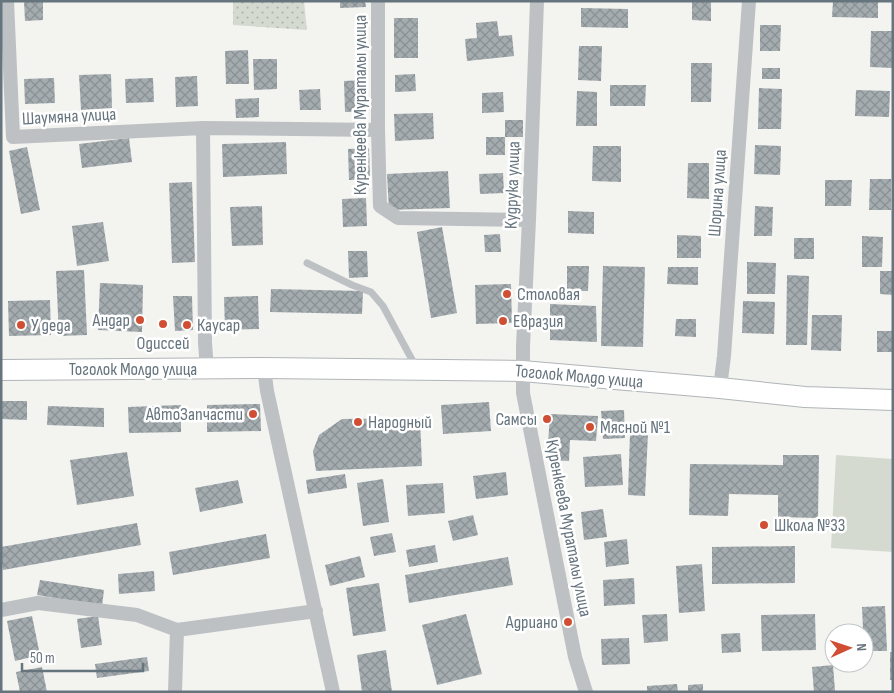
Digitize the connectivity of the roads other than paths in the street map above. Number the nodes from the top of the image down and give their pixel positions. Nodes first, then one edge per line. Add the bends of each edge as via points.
1 (7, 1) edge
2 (378, 1) edge
3 (537, 1) edge
4 (749, 1) edge
5 (203, 128) junction
6 (378, 130) junction
7 (529, 220) junction
8 (307, 263) dead end
9 (264, 368) junction
10 (207, 369) junction
11 (1, 370) edge
12 (418, 370) junction
13 (522, 371) junction
14 (720, 388) junction
15 (893, 400) edge
16 (1, 610) edge
17 (316, 611) junction
18 (177, 630) junction
19 (175, 692) edge
20 (333, 692) edge
21 (586, 692) edge

1 - 5 street, Шаумяна улица via 13,137
2 - 6 street, Куренкеева Мураталы улица
3 - 7 street, Кудрука улица
4 - 14 street, Шорина улица
5 - 6 street, Шаумяна улица
5 - 10 street
6 - 7 street, Куренкеева Мураталы улица via 380,206 398,218
7 - 13 street, Кудрука улица
8 - 12 lane via 352,286 372,292
9 - 10 main road, Тоголок Молдо улица
9 - 12 main road, Тоголок Молдо улица
9 - 17 street
10 - 11 main road, Тоголок Молдо улица
12 - 13 main road, Тоголок Молдо улица
13 - 14 main road, Тоголок Молдо улица
13 - 21 street, Куренкеева Мураталы улица via 523,393 573,647
14 - 15 main road, Тоголок Молдо улица via 804,397
16 - 18 street via 38,603 138,614
17 - 18 street
17 - 20 street
18 - 19 street

